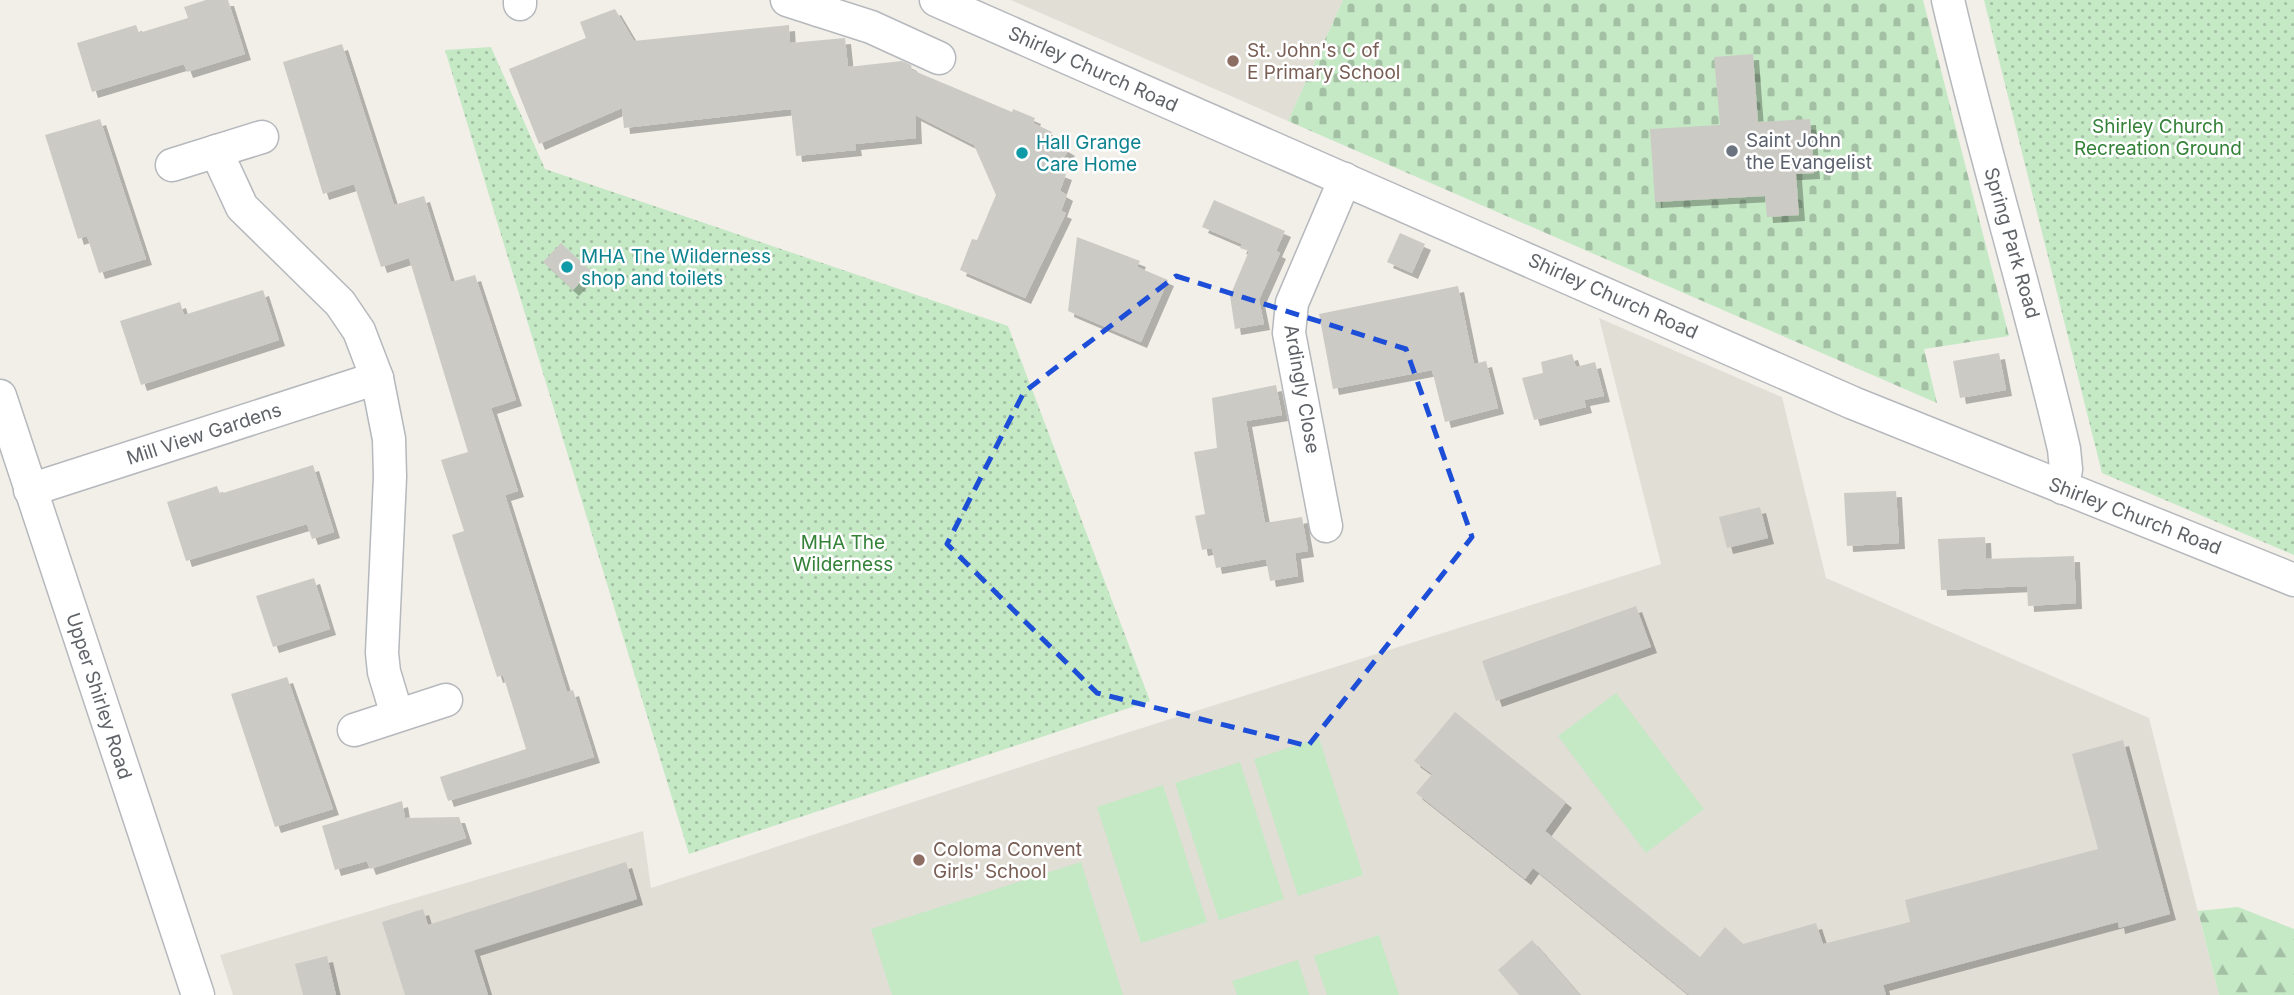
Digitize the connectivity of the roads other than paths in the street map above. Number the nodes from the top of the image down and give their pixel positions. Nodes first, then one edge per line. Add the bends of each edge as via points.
1 (787, 0) edge
2 (936, 0) edge
3 (1948, 0) edge
4 (820, 5) edge
5 (939, 58) dead end
6 (262, 137) dead end
7 (216, 151) junction
8 (172, 164) dead end
9 (1345, 179) junction
10 (377, 378) junction
11 (0, 396) edge
12 (2063, 488) junction
13 (30, 490) junction
14 (1326, 526) dead end
15 (2294, 580) edge
16 (446, 700) dead end
17 (397, 715) junction
18 (354, 730) dead end
19 (198, 995) edge

1 - 4 street
2 - 9 street, Shirley Church Road
3 - 12 street, Spring Park Road via 1973,108 2034,321 2064,449
4 - 5 street
6 - 7 street
7 - 8 street
7 - 10 street via 242,207 340,303 359,331
9 - 12 street, Shirley Church Road via 1853,403
9 - 14 street, Ardingly Close via 1289,318
10 - 13 street, Mill View Gardens
10 - 17 street via 389,439 390,477 382,653
11 - 13 street, Upper Shirley Road
12 - 15 street, Shirley Church Road
13 - 19 street, Upper Shirley Road
16 - 17 street
17 - 18 street

